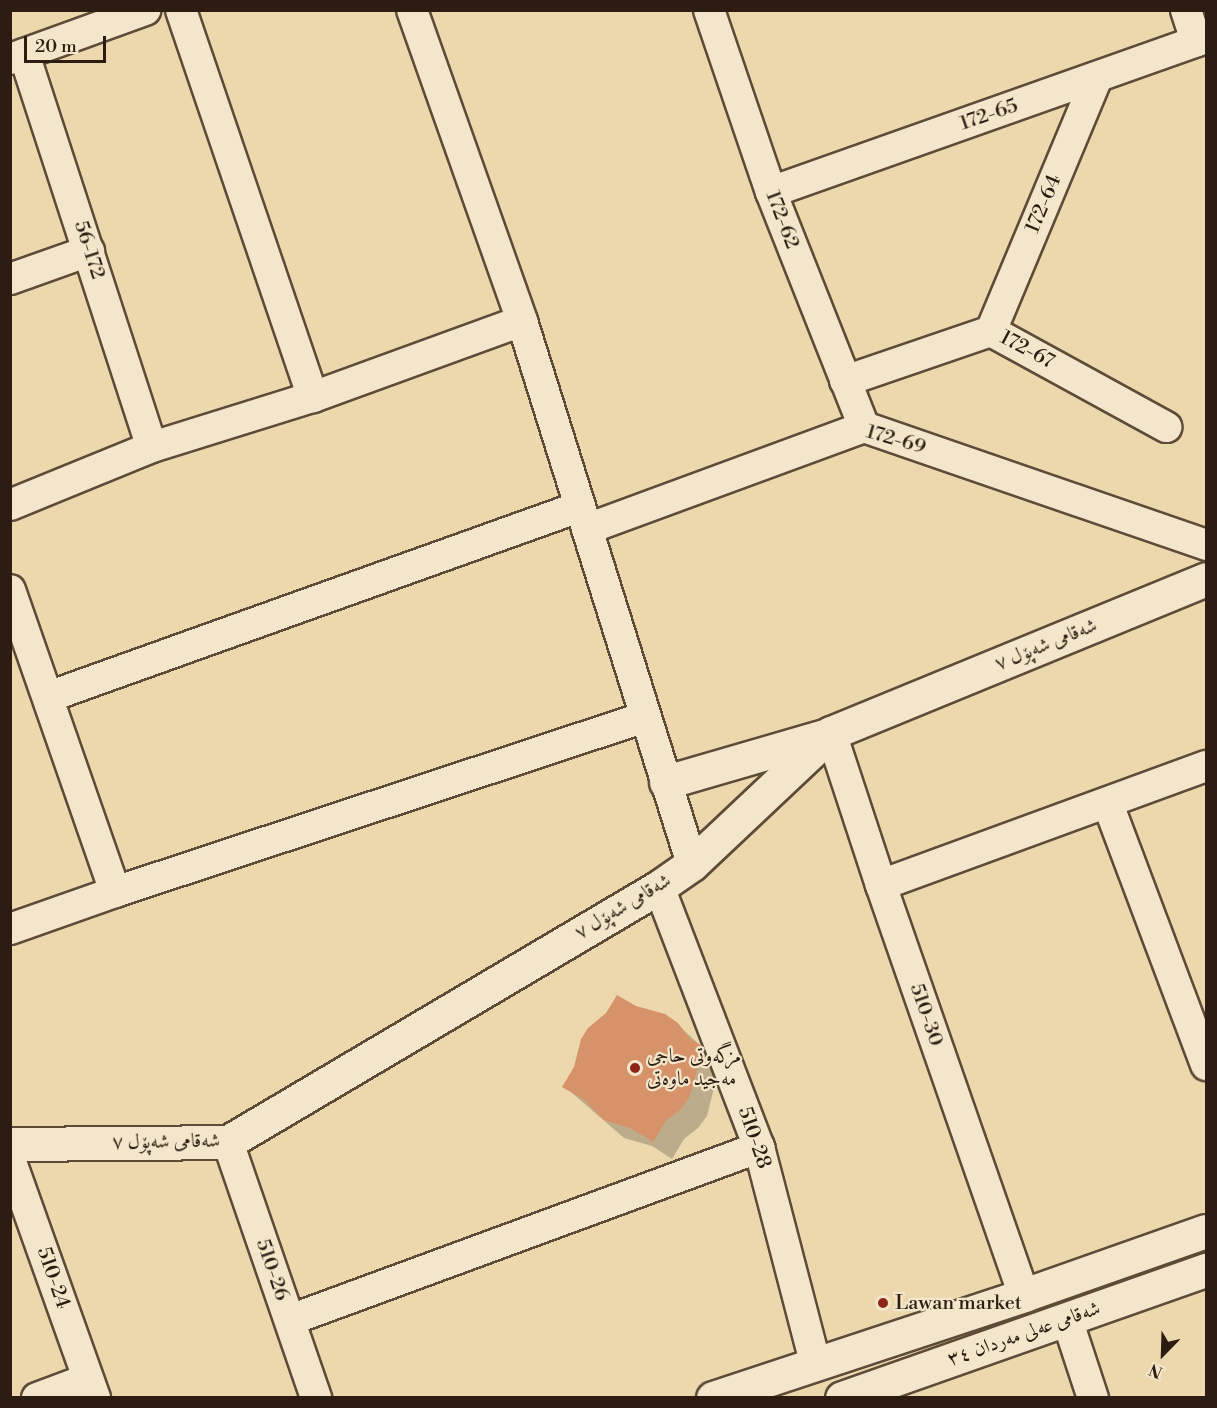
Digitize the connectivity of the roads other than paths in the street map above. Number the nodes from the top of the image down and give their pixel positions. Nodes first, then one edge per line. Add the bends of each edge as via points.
1 (145, 10) edge
2 (181, 10) edge
3 (412, 10) edge
4 (709, 10) edge
5 (1186, 10) edge
6 (1201, 40) edge
7 (17, 57) edge
8 (1096, 77) junction
9 (771, 192) junction
10 (89, 251) junction
11 (10, 279) edge
12 (522, 321) junction
13 (991, 331) junction
14 (845, 381) junction
15 (313, 397) junction
16 (864, 427) junction
17 (1166, 427) dead end
18 (152, 447) junction
19 (10, 505) edge
20 (583, 518) junction
21 (1206, 545) edge
22 (1206, 579) edge
23 (10, 590) edge
24 (48, 697) junction
25 (645, 717) junction
26 (831, 733) junction
27 (1206, 766) edge
28 (666, 782) junction
29 (1108, 804) junction
30 (692, 864) junction
31 (881, 885) junction
32 (659, 887) junction
33 (115, 891) junction
34 (10, 929) edge
35 (1206, 1065) edge
36 (228, 1142) junction
37 (759, 1147) junction
38 (11, 1159) edge
39 (1206, 1231) edge
40 (1206, 1270) edge
41 (1024, 1295) junction
42 (1067, 1319) junction
43 (290, 1320) junction
44 (815, 1362) junction
45 (92, 1388) edge
46 (862, 1394) edge
47 (37, 1398) edge
48 (315, 1398) edge
49 (713, 1398) edge
50 (1093, 1398) edge

1 - 7 street
2 - 15 street
3 - 12 street
4 - 9 street, 172-62
5 - 6 street
6 - 8 street, 172-65
7 - 10 street, 56-172
8 - 9 street, 172-65
8 - 13 street, 172-64
9 - 14 street, 172-62
10 - 11 street
10 - 18 street, 56-172
12 - 15 street
12 - 20 street
13 - 14 street, 172-67
13 - 17 street, 172-67
14 - 16 street, 172-62
15 - 18 street
16 - 20 street, 172-69
16 - 21 street, 172-69
18 - 19 street
20 - 24 street, 172-69
20 - 25 street
22 - 26 street, شەقامی شەپۆل ٧
23 - 24 street
24 - 33 street
25 - 28 street
25 - 33 street
26 - 28 street
26 - 30 street, شەقامی شەپۆل ٧
26 - 31 street, 510-30
27 - 29 street
28 - 30 street
29 - 31 street
29 - 35 street
30 - 32 street, شەقامی شەپۆل ٧
31 - 41 street, 510-30
32 - 36 street, شەقامی شەپۆل ٧
32 - 37 street, 510-28
33 - 34 street
36 - 38 street, شەقامی شەپۆل ٧
36 - 43 street, 510-26
37 - 43 street
37 - 44 street, 510-28
38 - 45 street, 510-24
39 - 41 street, شەقامی عەلی مەردان ٣٤
40 - 42 street, شەقامی عەلی مەردان ٣٤
41 - 44 street, شەقامی عەلی مەردان ٣٤
42 - 46 street, شەقامی عەلی مەردان ٣٤
42 - 50 street
43 - 48 street, 510-26
44 - 49 street, شەقامی عەلی مەردان ٣٤
45 - 47 street

